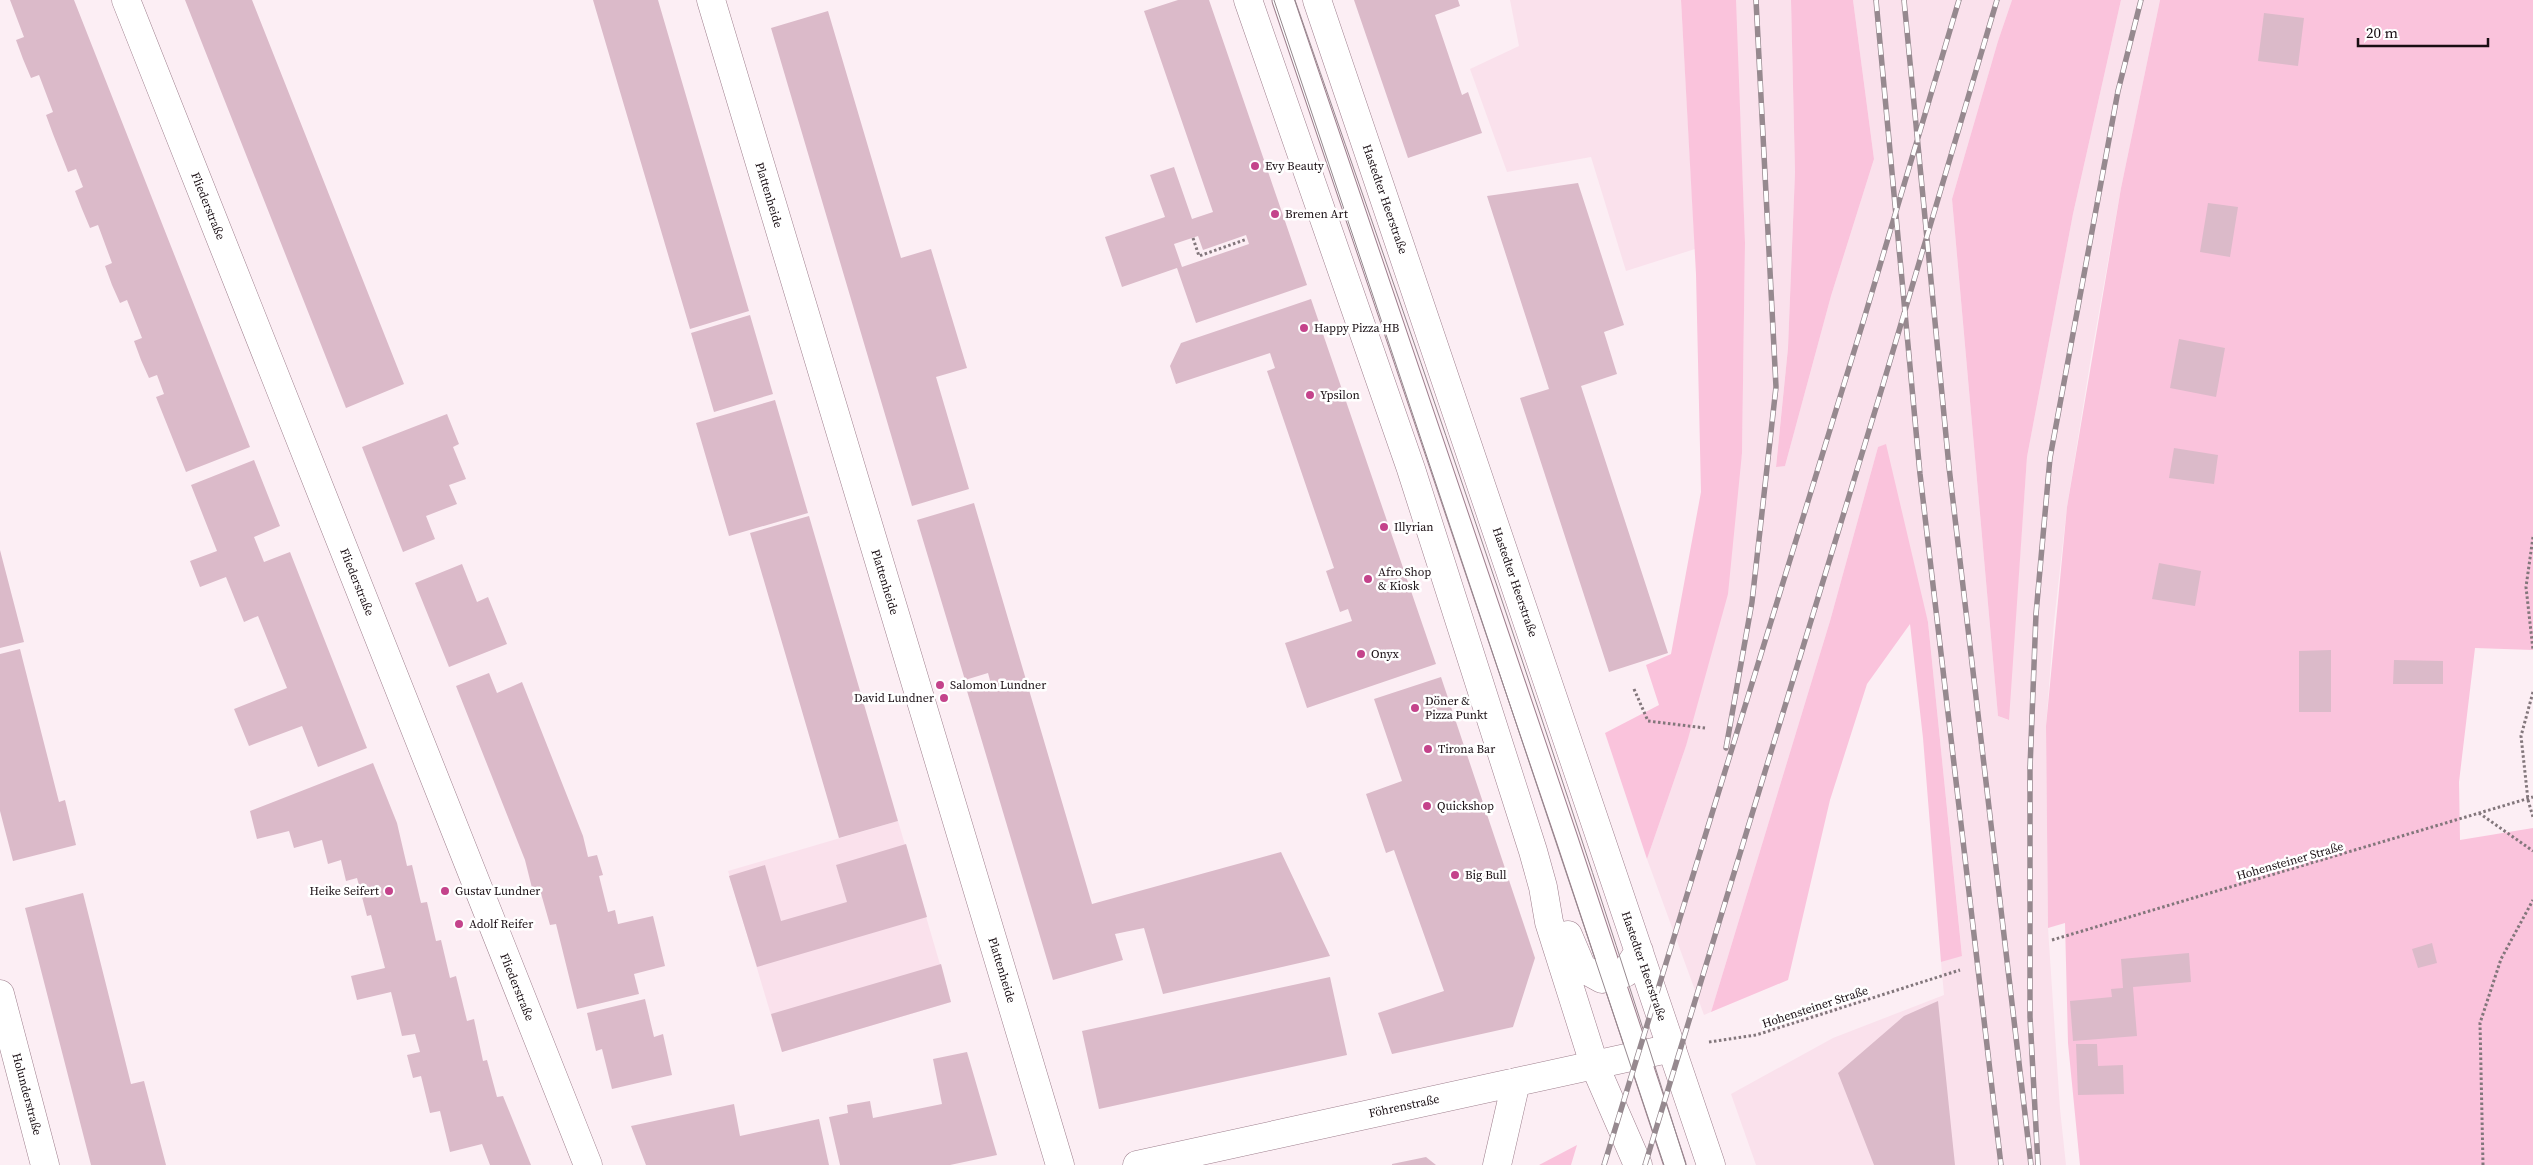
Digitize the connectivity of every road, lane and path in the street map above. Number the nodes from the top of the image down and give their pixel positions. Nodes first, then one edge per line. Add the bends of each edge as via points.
1 (126, 0) edge
2 (710, 0) edge
3 (1248, 0) edge
4 (1283, 0) edge
5 (1317, 0) edge
6 (1193, 238) dead end
7 (1247, 239) dead end
8 (2533, 537) edge
9 (2533, 650) edge
10 (1634, 689) dead end
11 (2533, 692) edge
12 (1706, 728) dead end
13 (2533, 798) edge
14 (2528, 800) junction
15 (2478, 813) junction
16 (2533, 817) edge
17 (2533, 850) edge
18 (2533, 900) edge
19 (1549, 922) junction
20 (2052, 940) dead end
21 (1639, 951) junction
22 (1960, 970) dead end
23 (1613, 978) junction
24 (0, 994) edge
25 (1672, 1048) junction
26 (1639, 1054) junction
27 (1594, 1064) junction
28 (1516, 1082) junction
29 (46, 1165) edge
30 (588, 1165) edge
31 (1060, 1165) edge
32 (1137, 1165) edge
33 (1497, 1165) edge
34 (1638, 1165) edge
35 (1675, 1165) edge
36 (1711, 1165) edge
37 (2483, 1165) edge

1 - 30 street, Fliederstraße
2 - 31 street, Plattenheide
3 - 19 street via 1411,469 1541,878
4 - 23 lane
5 - 21 street, Hastedter Heerstraße
6 - 7 path via 1199,256
8 - 9 path via 2526,587
10 - 12 path via 1648,720
11 - 14 path via 2521,736
13 - 14 path, Hohensteiner Straße
14 - 15 path, Hohensteiner Straße
14 - 16 path
15 - 17 path
15 - 20 path, Hohensteiner Straße
18 - 37 path via 2501,959 2480,1023
19 - 23 street via 1565,928 1582,968 1602,979
19 - 27 street
21 - 23 street via 1625,973
21 - 25 street, Hastedter Heerstraße
22 - 25 path, Hohensteiner Straße via 1756,1035
23 - 26 lane
24 - 29 street, Holunderstraße
25 - 26 street, Föhrenstraße
25 - 36 street, Hastedter Heerstraße
26 - 27 street, Föhrenstraße
26 - 35 lane
27 - 28 street, Föhrenstraße
27 - 34 street
28 - 32 street, Föhrenstraße
28 - 33 street

